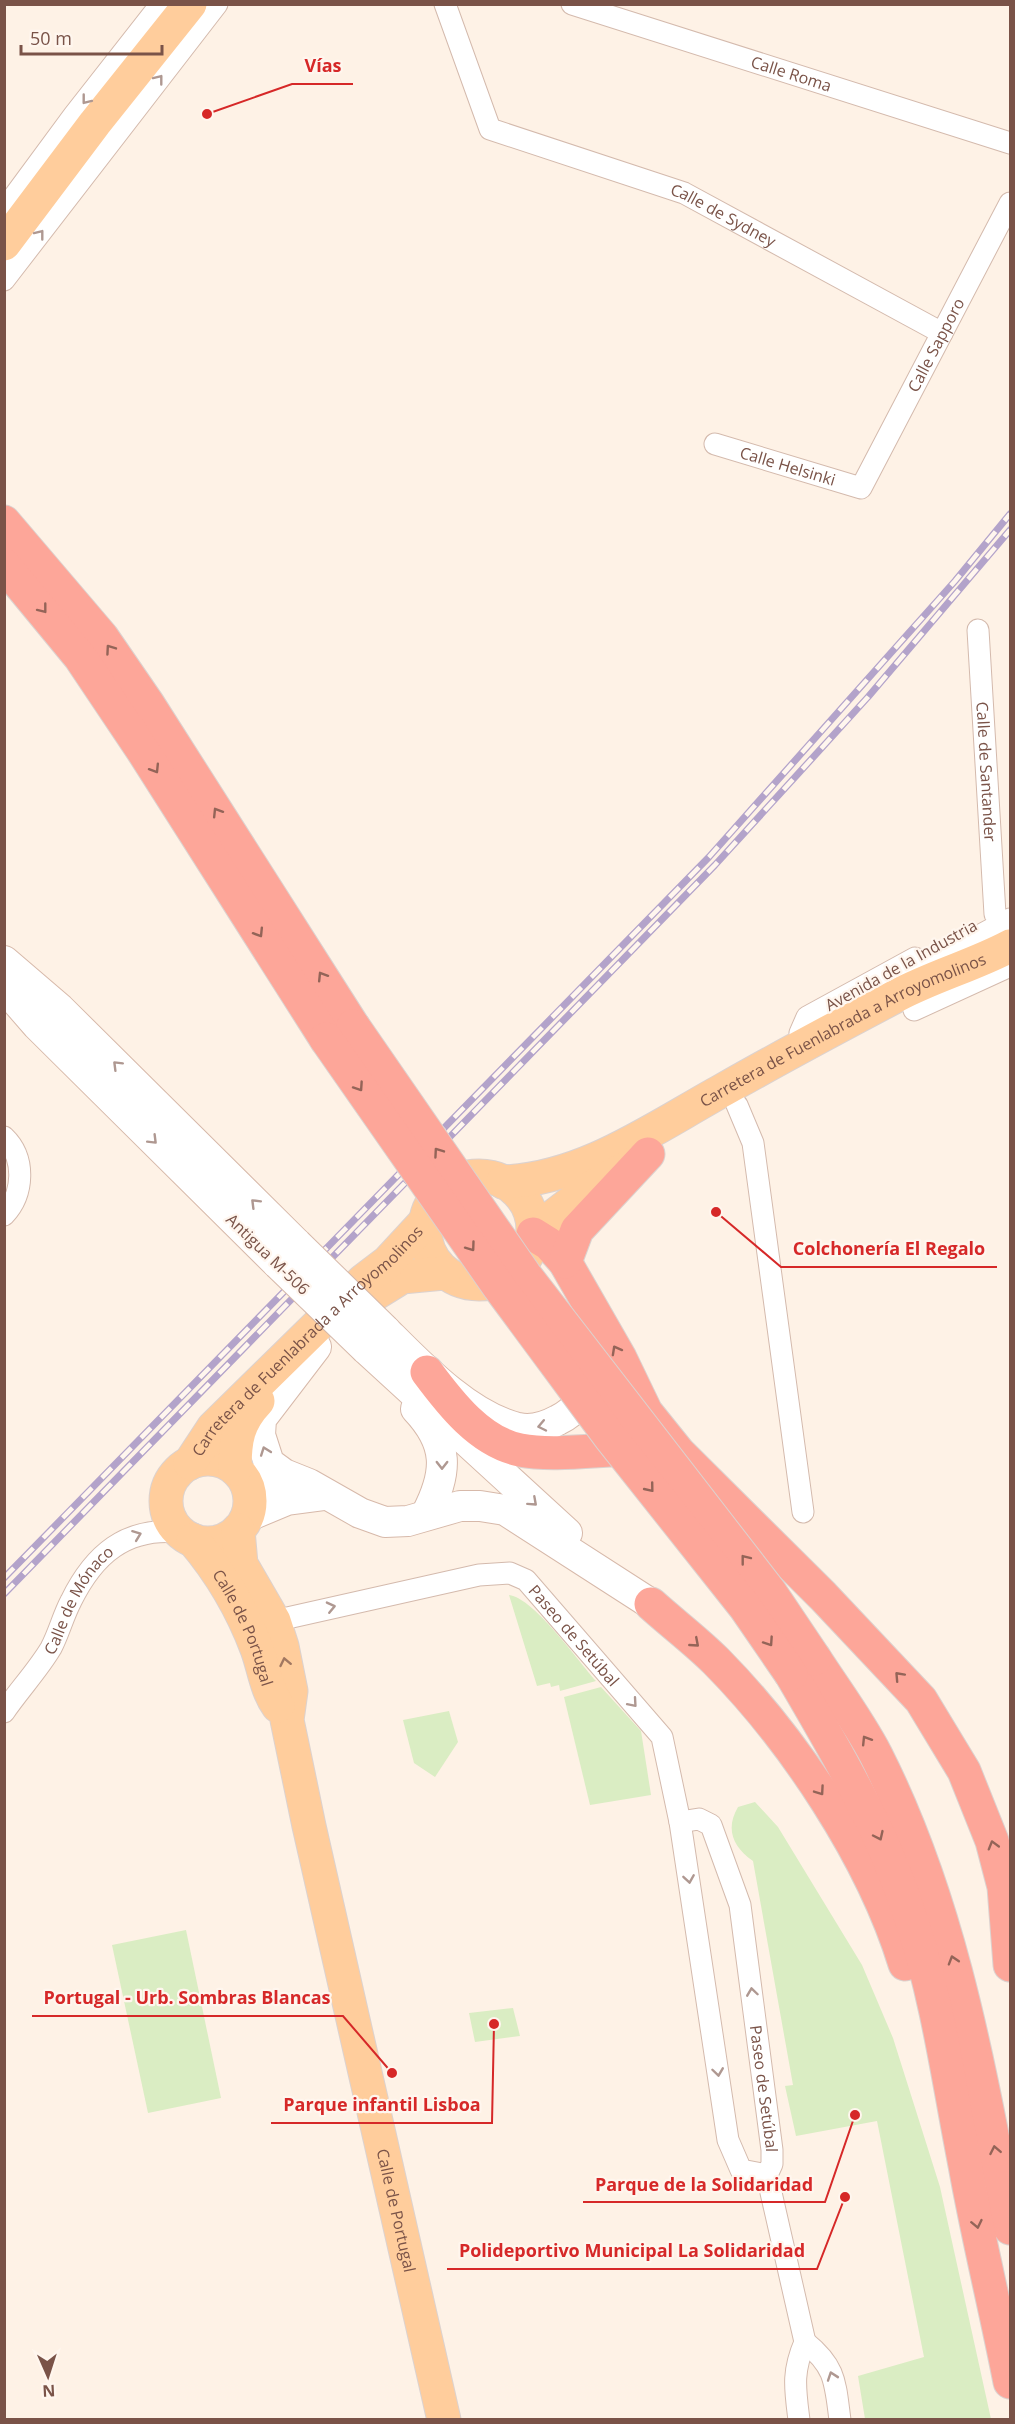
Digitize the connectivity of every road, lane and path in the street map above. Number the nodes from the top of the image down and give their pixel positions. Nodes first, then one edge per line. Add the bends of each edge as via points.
1 (161, 4) edge
2 (190, 4) edge
3 (217, 4) edge
4 (445, 4) edge
5 (572, 4) edge
6 (1011, 143) edge
7 (45, 190) junction
8 (1011, 203) edge
9 (4, 210) edge
10 (4, 244) edge
11 (4, 259) edge
12 (4, 280) edge
13 (942, 333) junction
14 (715, 444) dead end
15 (861, 488) joint
16 (4, 522) edge
17 (4, 565) edge
18 (978, 630) dead end
19 (1005, 913) edge
20 (4, 942) edge
21 (1011, 946) edge
22 (4, 961) edge
23 (974, 965) junction
24 (1011, 966) edge
25 (4, 987) edge
26 (4, 999) edge
27 (914, 1010) junction
28 (49, 1017) junction
29 (340, 1032) junction
30 (737, 1106) junction
31 (4, 1137) edge
32 (648, 1154) junction
33 (558, 1172) junction
34 (503, 1182) junction
35 (4, 1215) edge
36 (424, 1222) junction
37 (533, 1233) junction
38 (565, 1262) junction
39 (444, 1273) junction
40 (499, 1281) junction
41 (375, 1339) junction
42 (316, 1347) junction
43 (427, 1372) junction
44 (679, 1454) junction
45 (190, 1462) junction
46 (239, 1473) junction
47 (317, 1490) junction
48 (803, 1512) dead end
49 (427, 1514) junction
50 (242, 1523) junction
51 (186, 1536) junction
52 (651, 1604) junction
53 (241, 1612) junction
54 (274, 1621) junction
55 (803, 1666) junction
56 (4, 1712) edge
57 (287, 1720) junction
58 (680, 1822) junction
59 (1011, 1965) edge
60 (965, 2167) junction
61 (767, 2175) junction
62 (1011, 2228) edge
63 (805, 2342) junction
64 (1011, 2382) edge
65 (444, 2420) edge
66 (799, 2420) edge
67 (840, 2420) edge

1 -> 9 street
2 - 7 main road
12 -> 3 street
4 - 13 street, Calle de Sydney via 490,129 684,193
5 - 6 street, Calle Roma
7 - 10 main road
7 - 11 main road
8 - 13 street, Calle Sapporo
13 - 15 street, Calle Sapporo
14 - 15 street, Calle Helsinki
29 -> 16 highway via 148,704 102,637
17 -> 29 highway via 80,657
18 - 19 street, Calle de Santander
19 - 33 street, Avenida de la Industria via 800,1033 679,1098
20 - 28 street
21 - 23 main road
22 - 28 street, Antigua M-506
23 - 27 main road, Carretera de Fuenlabrada a Arroyomolinos
23 - 33 main road, Carretera de Fuenlabrada a Arroyomolinos via 901,993 619,1149
24 - 27 street
25 - 28 street, Antigua M-506
26 - 28 street
27 - 30 main road, Carretera de Fuenlabrada a Arroyomolinos
28 - 41 street, Antigua M-506, bridge
29 - 55 highway, bridge via 770,1592
30 - 32 main road, Carretera de Fuenlabrada a Arroyomolinos
30 - 48 street via 753,1143
31 - 35 street via 19,1161 19,1190
32 - 37 main road, Carretera de Fuenlabrada a Arroyomolinos via 590,1188
32 - 38 highway via 577,1230
33 - 34 main road, Carretera de Fuenlabrada a Arroyomolinos via 527,1181
34 - 36 main road via 485,1176 456,1180 441,1191
34 - 37 main road via 526,1203
36 - 39 main road via 431,1257
36 - 45 main road, Carretera de Fuenlabrada a Arroyomolinos via 388,1262 363,1281 213,1428
37 - 38 highway
37 - 40 main road via 527,1256 515,1271
44 -> 38 highway via 646,1412
39 - 40 main road via 460,1282 480,1285
39 - 42 main road, Carretera de Fuenlabrada a Arroyomolinos via 402,1277 373,1294
40 -> 43 street via 549,1287 568,1306 586,1343 590,1371 585,1397 569,1415 545,1427 520,1429 491,1418
41 - 43 street
41 -> 49 street via 442,1450 444,1470
41 -> 52 street, Antigua M-506 via 553,1520
42 - 46 main road, Carretera de Fuenlabrada a Arroyomolinos via 244,1417 236,1439
47 -> 42 street via 269,1463 260,1434 261,1419
43 - 44 highway via 448,1401 491,1439 520,1450 622,1448
59 -> 44 highway via 1004,1887 992,1841 964,1771 921,1700 823,1596
45 - 46 main road via 213,1459
45 - 51 main road via 174,1476 166,1494 168,1515
46 - 47 street via 276,1485
46 - 50 main road via 250,1497
47 - 49 street via 385,1522 408,1521
47 - 50 street
49 - 52 street via 460,1506 505,1510
50 - 51 main road via 218,1542
50 - 54 main road, Calle de Portugal via 241,1564
51 - 53 main road, Calle de Portugal via 214,1565
56 -> 51 street, Calle de Mónaco via 50,1648 70,1601 92,1565 115,1545 141,1533 152,1530
52 -> 60 highway via 715,1661 777,1729 833,1810 871,1883 902,1956
53 - 54 street, Paseo de Setúbal
53 - 57 main road, Calle de Portugal via 272,1697
57 -> 54 main road, Calle de Portugal via 291,1691
54 -> 58 street, Paseo de Setúbal via 479,1575 510,1573 526,1580 662,1737
55 -> 60 highway via 913,1922 941,2029
62 -> 55 highway via 959,1979 926,1871 876,1755
57 - 65 main road, Calle de Portugal
58 -> 61 street, Paseo de Setúbal via 728,2140 741,2170
61 -> 58 street, Paseo de Setúbal via 772,2150 740,1905 711,1825 699,1820
60 -> 64 highway
61 - 63 street, Paseo de Setúbal
63 - 66 street via 794,2380
67 -> 63 street via 834,2373

